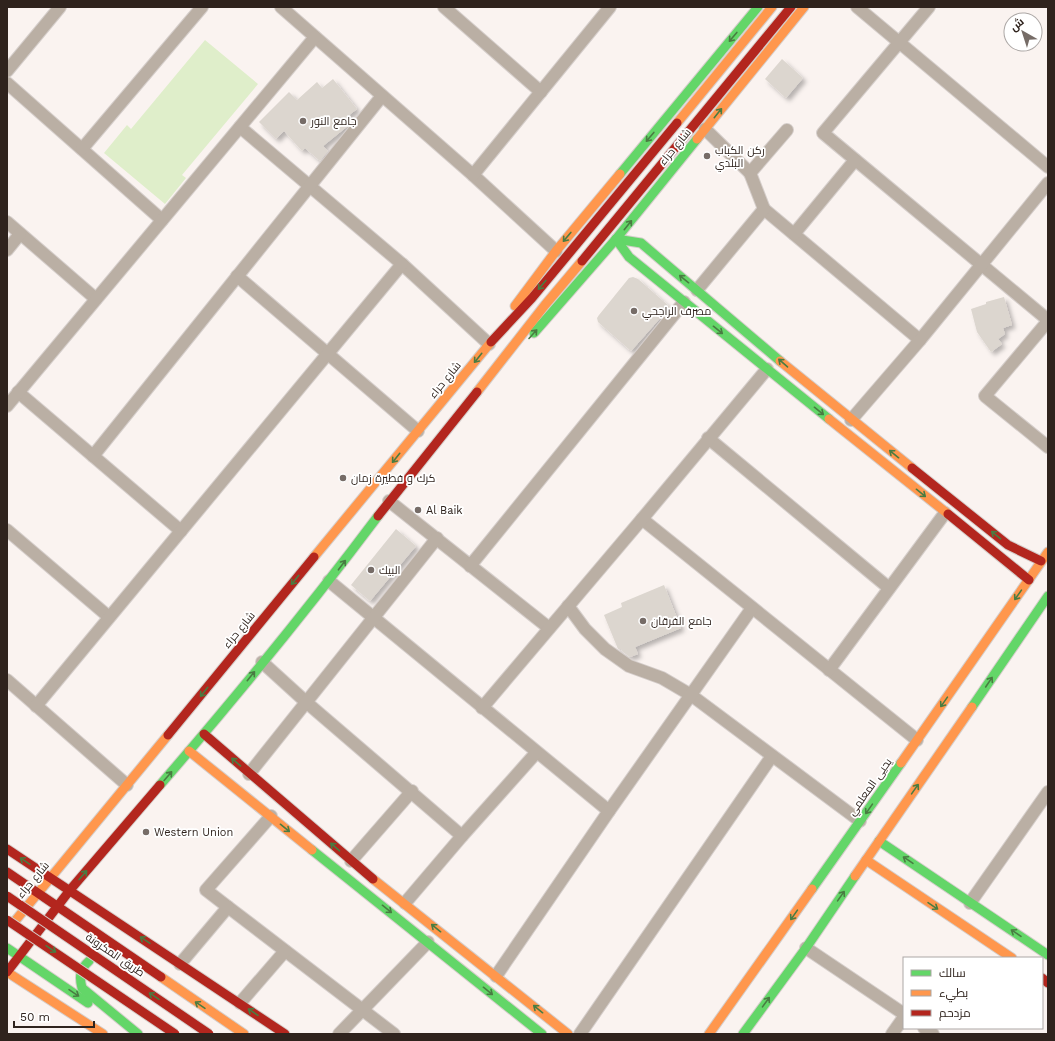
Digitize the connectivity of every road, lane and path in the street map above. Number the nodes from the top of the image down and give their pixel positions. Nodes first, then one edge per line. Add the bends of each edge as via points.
1 (60, 7) edge
2 (202, 7) edge
3 (281, 7) edge
4 (610, 7) edge
5 (758, 7) edge
6 (772, 7) edge
7 (791, 7) edge
8 (804, 7) edge
9 (857, 7) edge
10 (929, 7) edge
11 (451, 9) edge
12 (315, 37) junction
13 (900, 42) junction
14 (7, 71) edge
15 (7, 83) edge
16 (541, 92) junction
17 (382, 96) junction
18 (240, 127) junction
19 (705, 129) junction
20 (787, 130) dead end
21 (82, 149) junction
22 (855, 160) junction
23 (1048, 167) edge
24 (750, 173) junction
25 (473, 175) junction
26 (1048, 183) edge
27 (309, 186) junction
28 (764, 209) junction
29 (162, 220) junction
30 (7, 222) edge
31 (20, 234) junction
32 (794, 234) junction
33 (616, 239) junction
34 (7, 250) edge
35 (556, 251) junction
36 (402, 264) junction
37 (981, 265) junction
38 (237, 276) junction
39 (697, 290) junction
40 (96, 299) junction
41 (684, 302) junction
42 (1048, 321) edge
43 (920, 340) junction
44 (489, 344) junction
45 (328, 354) junction
46 (766, 369) junction
47 (799, 377) junction
48 (790, 387) junction
49 (18, 392) junction
50 (7, 406) edge
51 (851, 420) junction
52 (451, 426) junction
53 (418, 431) junction
54 (708, 438) junction
55 (1048, 448) edge
56 (93, 456) junction
57 (389, 501) junction
58 (945, 513) junction
59 (642, 519) junction
60 (7, 530) edge
61 (182, 531) junction
62 (437, 538) junction
63 (1008, 545) junction
64 (1048, 552) edge
65 (1005, 561) junction
66 (1041, 561) junction
67 (470, 566) junction
68 (1029, 580) junction
69 (329, 581) junction
70 (889, 588) junction
71 (1048, 597) edge
72 (568, 606) junction
73 (752, 608) junction
74 (109, 617) junction
75 (373, 617) junction
76 (549, 628) junction
77 (262, 662) junction
78 (829, 670) junction
79 (7, 680) edge
80 (691, 695) junction
81 (306, 702) junction
82 (36, 706) junction
83 (482, 708) junction
84 (204, 734) junction
85 (917, 740) junction
86 (190, 751) junction
87 (536, 752) junction
88 (772, 756) junction
89 (249, 774) junction
90 (127, 785) junction
91 (412, 791) junction
92 (1048, 792) edge
93 (609, 811) junction
94 (271, 816) junction
95 (860, 821) junction
96 (462, 836) junction
97 (880, 841) junction
98 (7, 849) edge
99 (866, 860) junction
100 (351, 861) junction
101 (7, 872) edge
102 (50, 878) junction
103 (372, 878) junction
104 (70, 890) junction
105 (364, 891) junction
106 (38, 893) junction
107 (7, 896) edge
108 (405, 903) junction
109 (970, 903) junction
110 (57, 906) junction
111 (228, 907) junction
112 (7, 920) edge
113 (7, 931) edge
114 (428, 942) junction
115 (7, 948) edge
116 (806, 948) junction
117 (285, 951) junction
118 (1048, 955) edge
119 (19, 956) junction
120 (1011, 957) edge
121 (180, 964) junction
122 (7, 972) edge
123 (496, 976) junction
124 (186, 995) junction
125 (240, 1003) junction
126 (362, 1010) junction
127 (903, 1015) edge
128 (903, 1018) edge
129 (89, 1030) edge
130 (103, 1034) edge
131 (134, 1034) edge
132 (138, 1034) edge
133 (175, 1034) edge
134 (209, 1034) edge
135 (244, 1034) edge
136 (285, 1034) edge
137 (339, 1034) edge
138 (394, 1034) edge
139 (542, 1034) edge
140 (568, 1034) edge
141 (580, 1034) edge
142 (709, 1034) edge
143 (743, 1034) edge
144 (892, 1034) edge

1 - 14 street
2 - 21 street
3 - 12 street
4 - 16 street
5 -> 35 main road, شارع حراء
6 -> 44 main road, شارع حراء via 532,298
7 - 52 main road, شارع حراء via 545,305
19 -> 8 main road, شارع حراء
9 - 13 street
10 - 13 street
11 - 16 street
12 - 17 street
12 - 18 street
13 - 22 street via 823,133
13 - 23 street
15 - 21 street
16 - 25 street
17 - 25 street
17 - 27 street
18 - 27 street
18 - 29 street
19 - 24 street
33 -> 19 main road, شارع حراء
20 - 24 street
21 - 29 street
22 - 32 street
22 - 37 street
24 - 28 street
25 - 35 street
26 - 37 street
27 - 36 street
27 - 38 street
28 - 32 street
28 - 39 street
29 - 40 street
30 - 31 street
31 - 34 street
31 - 40 street
32 - 43 street
39 -> 33 main road via 640,243
33 - 41 main road via 629,257
52 -> 33 main road, شارع حراء
35 - 44 main road, شارع حراء
36 - 44 street
36 - 45 street
37 - 42 street
37 - 43 street
38 - 45 street
38 - 56 street
47 -> 39 main road
40 - 49 street
41 -> 46 main road
41 - 67 street
42 - 55 street via 985,396
43 - 51 street
44 -> 53 main road, شارع حراء
45 - 53 street
45 - 61 street
46 - 48 main road
46 - 54 street
47 - 48 main road
47 - 51 main road
48 -> 58 main road
49 - 50 street
49 - 56 street
63 -> 51 main road
52 - 57 main road, شارع حراء
53 -> 90 main road, شارع حراء
54 - 59 street
54 - 70 street
56 - 61 street
57 - 62 street
69 -> 57 main road, شارع حراء
58 - 65 main road
58 - 70 street
59 - 72 street
59 - 73 street
60 - 74 street
61 - 74 street
62 - 67 street
62 - 75 street
63 - 65 main road via 1015,558
63 - 66 main road
64 - 66 main road, يحيى المعلمي
65 - 68 main road
66 - 68 main road, يحيى المعلمي
67 - 76 street
68 -> 85 main road, يحيى المعلمي via 955,692
69 - 75 street
69 - 77 main road, شارع حراء
70 - 78 street
97 -> 71 main road via 972,702
72 - 76 street
72 - 80 street via 585,629 605,649 629,666 662,678
73 - 78 street
73 - 80 street
74 - 82 street
75 - 81 street
75 - 83 street
76 - 83 street
77 - 81 street
84 -> 77 main road, شارع حراء
78 - 85 street
79 - 82 street
80 - 88 street
80 - 93 street
81 - 89 street
81 - 91 street
82 - 90 street
83 - 87 street
84 - 86 main road, شارع حراء
89 -> 84 main road
85 -> 95 main road, يحيى المعلمي
86 - 94 main road
104 -> 86 main road, شارع حراء
87 - 93 street
87 - 96 street
88 - 95 street
88 - 141 street
100 -> 89 main road
90 - 102 main road, شارع حراء
91 - 96 street
91 - 100 street
92 - 109 street
93 - 123 street
94 -> 105 main road
94 - 111 street via 206,890
95 -> 142 main road, يحيى المعلمي
96 - 108 street
97 - 99 main road
109 -> 97 main road
102 -> 98 main road
116 -> 99 main road
99 -> 120 main road
100 - 103 main road
101 - 106 main road
102 - 104 main road
102 - 106 main road, شارع حراء
103 - 105 main road
103 - 108 main road
104 - 110 main road, شارع حراء
121 -> 104 main road
105 -> 114 main road
106 - 110 main road
106 - 113 main road, شارع حراء
134 -> 107 main road, طريق المكرونة, bridge
123 -> 108 main road
118 -> 109 main road
110 - 119 main road, شارع حراء
110 - 124 main road
111 - 117 street
111 - 121 street
112 -> 133 main road, bridge
114 - 126 street
114 -> 139 main road
115 - 119 main road
116 - 127 street
143 -> 116 main road
117 - 125 street
117 - 126 street
119 - 122 main road, شارع حراء
119 -> 131 main road
121 - 125 main road
122 - 129 main road
140 -> 123 main road
124 - 132 main road via 109,953 93,958 83,965 79,978 82,988
135 -> 124 main road
136 -> 125 main road
126 - 137 street
126 - 138 street
128 - 144 street
129 - 130 main road

